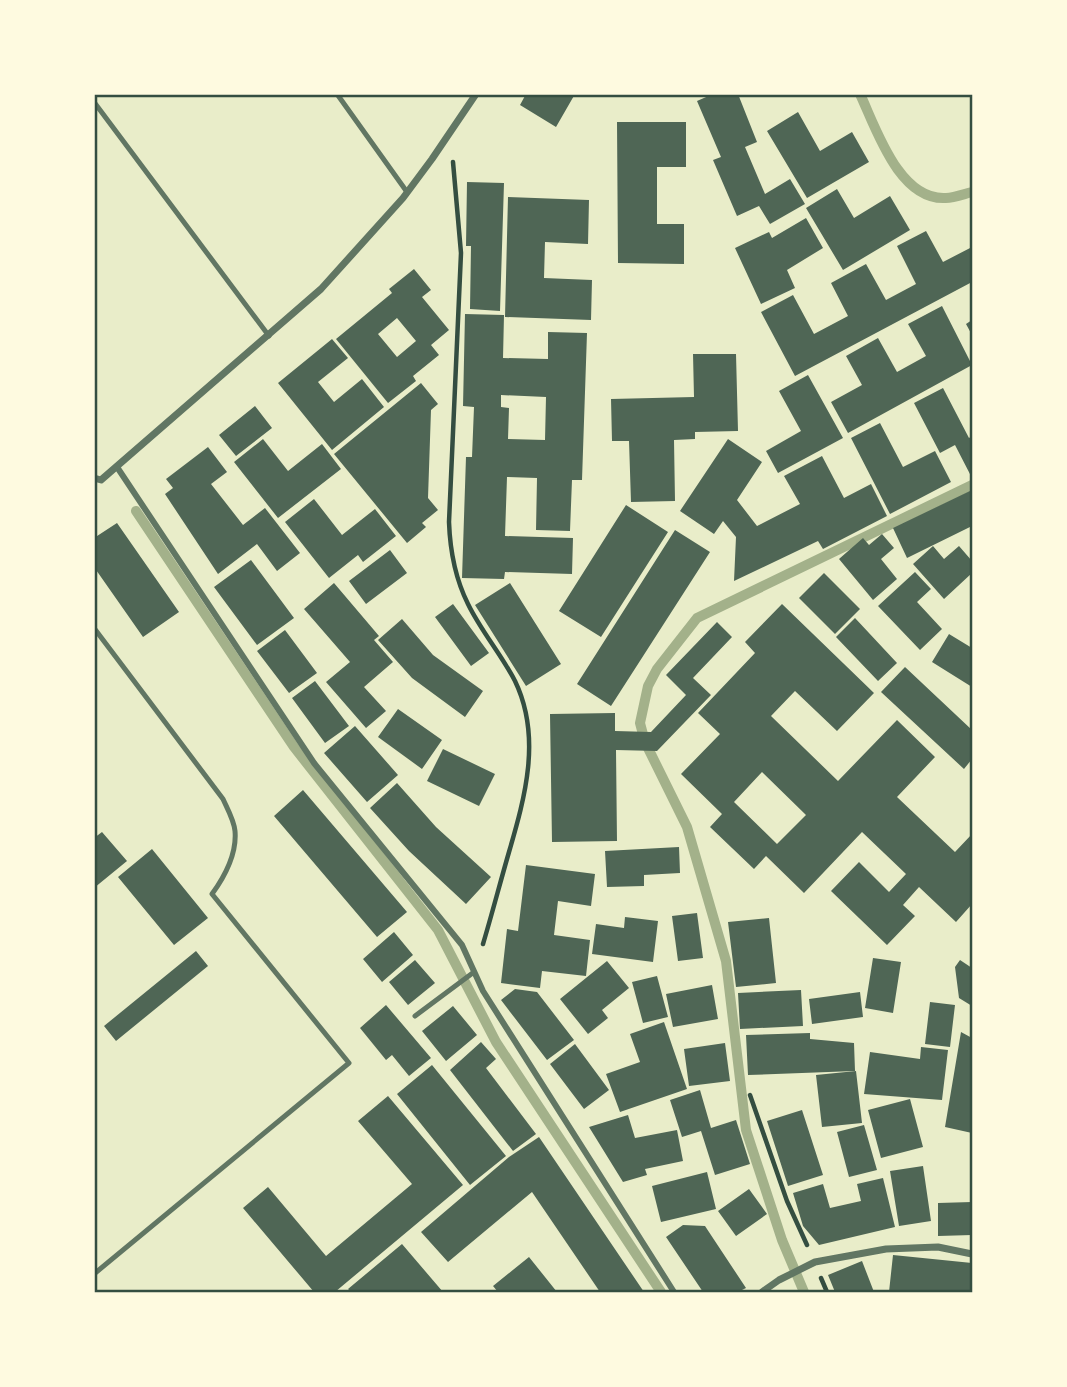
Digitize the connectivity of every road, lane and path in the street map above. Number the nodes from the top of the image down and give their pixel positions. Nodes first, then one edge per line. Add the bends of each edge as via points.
1 (337, 94) edge
2 (476, 94) edge
3 (94, 102) edge
4 (451, 134) junction
5 (407, 192) junction
6 (269, 336) junction
7 (117, 467) junction
8 (94, 478) edge
9 (95, 630) edge
10 (474, 972) junction
11 (415, 1016) dead end
12 (750, 1095) dead end
13 (972, 1254) edge
14 (815, 1262) junction
15 (94, 1274) edge
16 (674, 1293) edge
17 (762, 1293) edge

1 - 5 lane
2 - 4 street
3 - 6 lane
4 - 5 street
4 - 10 path via 461,253 450,544 468,604 515,682 529,747 526,793
5 - 6 street via 330,280
6 - 7 street
7 - 8 street via 101,480
7 - 10 street via 314,764 462,945
9 - 15 lane via 223,799 235,829 234,847 230,865 212,894 349,1063
10 - 11 lane
10 - 16 street
12 - 14 path via 787,1201
13 - 14 street via 938,1247 886,1249
14 - 17 street

